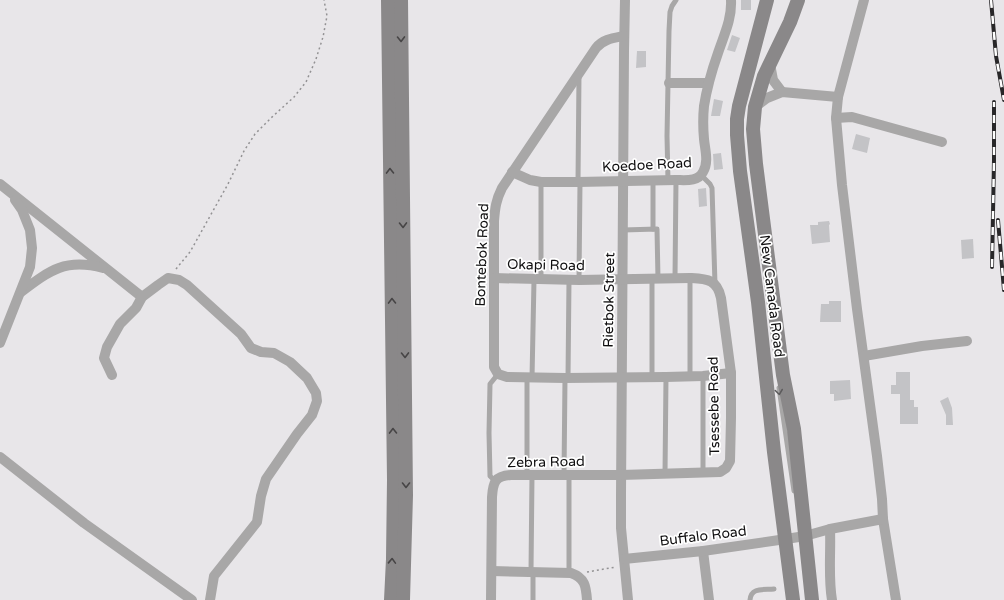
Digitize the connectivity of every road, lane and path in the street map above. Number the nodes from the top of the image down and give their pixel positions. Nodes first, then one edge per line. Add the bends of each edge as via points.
1 (324, 0) edge
2 (388, 0) edge
3 (401, 0) edge
4 (625, 0) edge
5 (676, 0) edge
6 (731, 0) edge
7 (767, 0) edge
8 (772, 0) edge
9 (794, 0) edge
10 (798, 0) edge
11 (864, 0) edge
12 (624, 36) junction
13 (770, 63) junction
14 (579, 72) junction
15 (708, 83) junction
16 (669, 84) junction
17 (782, 92) junction
18 (838, 97) junction
19 (755, 107) junction
20 (836, 118) junction
21 (743, 120) dead end
22 (743, 133) dead end
23 (942, 142) dead end
24 (746, 167) dead end
25 (512, 172) junction
26 (701, 175) junction
27 (653, 181) junction
28 (672, 181) junction
29 (541, 182) junction
30 (579, 182) junction
31 (623, 182) junction
32 (0, 184) edge
33 (10, 192) junction
34 (653, 229) junction
35 (623, 230) junction
36 (758, 256) dead end
37 (107, 269) junction
38 (168, 278) junction
39 (494, 278) junction
40 (675, 278) junction
41 (690, 278) junction
42 (655, 279) junction
43 (537, 280) junction
44 (574, 280) junction
45 (622, 280) junction
46 (715, 284) junction
47 (20, 292) junction
48 (142, 297) junction
49 (967, 341) dead end
50 (0, 343) edge
51 (775, 356) dead end
52 (864, 356) junction
53 (731, 373) junction
54 (498, 374) junction
55 (112, 375) dead end
56 (652, 376) junction
57 (690, 376) junction
58 (703, 376) junction
59 (622, 377) junction
60 (666, 377) junction
61 (530, 378) junction
62 (566, 378) junction
63 (779, 386) dead end
64 (0, 457) edge
65 (703, 472) junction
66 (665, 474) junction
67 (529, 475) junction
68 (567, 475) junction
69 (622, 475) junction
70 (496, 481) junction
71 (795, 500) dead end
72 (883, 519) junction
73 (830, 529) junction
74 (797, 537) junction
75 (703, 551) junction
76 (624, 563) junction
77 (492, 571) junction
78 (532, 572) junction
79 (573, 574) junction
80 (805, 587) dead end
81 (774, 589) dead end
82 (192, 600) edge
83 (210, 600) edge
84 (391, 600) edge
85 (403, 600) edge
86 (491, 600) edge
87 (533, 600) edge
88 (587, 600) edge
89 (628, 600) edge
90 (709, 600) edge
91 (750, 600) edge
92 (793, 600) edge
93 (798, 600) edge
94 (806, 600) edge
95 (812, 600) edge
96 (832, 600) edge
97 (896, 600) edge

1 - 38 path via 327,16 324,30 306,82 255,134 190,252
84 -> 2 main road via 394,480
3 -> 85 main road via 406,495
4 - 12 street, Rietbok Street
5 - 16 lane via 670,12
6 - 15 street, Koedoe Road via 731,15
7 - 74 main road, New Canada Road via 739,106 737,134 774,452
8 - 21 lane via 746,88
9 - 51 lane, New Canada Road via 760,78 749,116 748,130
10 - 13 main road, New Canada Road
11 - 18 street
12 - 14 street, Bontebok Road via 600,43
12 - 31 street, Rietbok Street
13 - 17 street via 773,80
13 - 19 main road, New Canada Road
14 - 25 street, Bontebok Road
14 - 30 lane
15 - 16 street
15 - 26 street, Koedoe Road via 703,120 706,161
16 - 28 lane via 667,136
17 - 18 street
17 - 19 street
18 - 20 street
19 - 74 main road, New Canada Road via 753,128 756,164 782,375 794,429 802,513
20 - 23 street via 852,117
20 - 52 street
22 - 24 lane
25 - 29 street, Koedoe Road
25 - 39 street, Bontebok Road via 496,201
26 - 28 street, Koedoe Road via 696,179
26 - 46 lane via 712,188
27 - 28 street, Koedoe Road
27 - 31 street, Koedoe Road
27 - 34 lane
28 - 40 lane
29 - 30 street, Koedoe Road
29 - 43 lane
30 - 31 street, Koedoe Road
30 - 44 lane
31 - 35 street, Rietbok Street
32 - 33 street
33 - 37 street
33 - 47 street via 22,210 30,230 32,248 30,267
34 - 35 lane
34 - 42 lane via 657,229
35 - 45 street, Rietbok Street
36 - 74 lane, New Canada Road via 774,404
37 - 47 street via 77,264 63,267 36,280
37 - 48 street
38 - 48 street
38 - 83 street via 187,285 241,334 251,348 274,353 290,362 316,393 317,401 312,415 266,479 257,522 214,576
39 - 43 street, Okapi Road
39 - 54 street, Bontebok Road via 494,367
40 - 41 street
40 - 42 street
41 - 46 street via 708,280
41 - 57 lane
42 - 45 street
42 - 56 lane
43 - 44 street, Okapi Road
43 - 61 lane
44 - 45 street, Okapi Road
44 - 62 lane
45 - 59 street, Rietbok Street
46 - 53 street, Tsessebe Road via 721,298
47 - 50 street
48 - 55 street via 136,308 120,324 107,347 104,358
49 - 52 street
52 - 72 street
53 - 58 street
53 - 65 street, Tsessebe Road via 730,461 728,466 716,473
54 - 61 street
54 - 70 lane via 490,384 489,433 490,476
56 - 59 street
56 - 60 street
57 - 58 street
57 - 60 street
58 - 65 lane
59 - 62 street
59 - 69 street, Rietbok Street
60 - 66 lane
61 - 62 street
61 - 67 lane
62 - 68 lane
63 -> 71 lane
64 - 82 street via 84,523
65 - 66 street, Tsessebe Road
66 - 69 street, Tsessebe Road
67 - 68 street, Zebra Road
67 - 70 street, Zebra Road via 502,476
67 - 78 lane
68 - 69 street, Zebra Road
68 - 79 lane
69 - 76 street, Rietbok Street via 621,528
70 - 77 street, Zebra Road via 492,497
72 - 73 street, Buffalo Road
72 - 97 street
73 - 74 street, Buffalo Road
73 - 96 street
74 - 75 street, Buffalo Road
74 - 92 main road, New Canada Road
74 - 93 lane, New Canada Road
74 - 95 main road, New Canada Road
75 - 76 street, Buffalo Road
75 - 90 street
76 - 79 path
76 - 89 street, Rietbok Street
77 - 78 street
77 - 86 street, Zebra Road
78 - 79 street
78 - 87 lane
79 - 88 street via 582,579
80 - 94 lane
81 - 91 lane via 755,590

